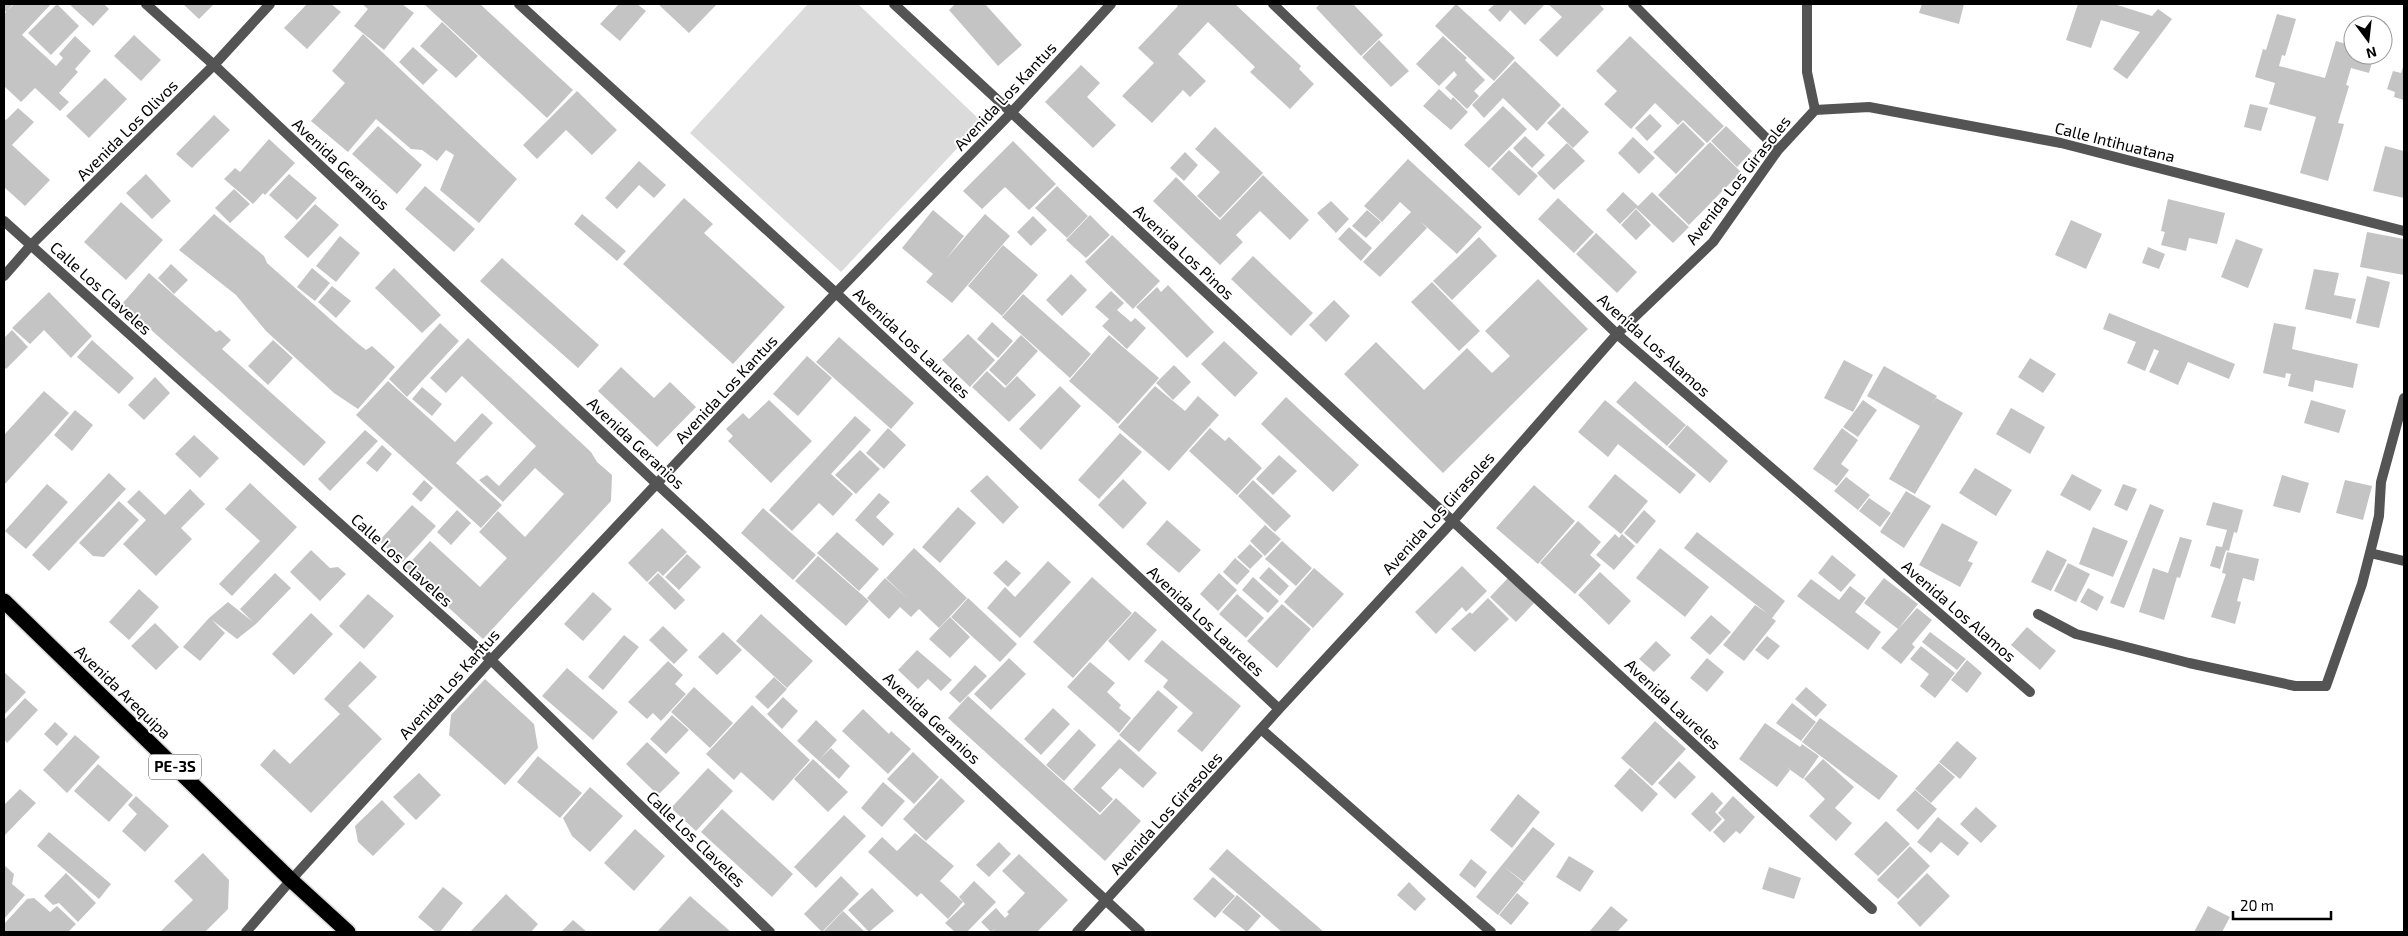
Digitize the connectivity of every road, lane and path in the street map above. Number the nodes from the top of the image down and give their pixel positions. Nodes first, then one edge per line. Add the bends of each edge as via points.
1 (146, 4) edge
2 (270, 4) edge
3 (519, 4) edge
4 (894, 4) edge
5 (1111, 4) edge
6 (1273, 4) edge
7 (1632, 4) edge
8 (1807, 4) edge
9 (214, 65) junction
10 (1815, 110) junction
11 (1011, 113) junction
12 (1778, 150) junction
13 (4, 220) edge
14 (2404, 231) edge
15 (31, 245) junction
16 (4, 276) edge
17 (836, 293) junction
18 (1617, 334) junction
19 (2404, 398) edge
20 (657, 484) junction
21 (1453, 521) junction
22 (2370, 552) junction
23 (2404, 561) edge
24 (4, 601) edge
25 (2038, 614) dead end
26 (490, 660) junction
27 (2030, 692) dead end
28 (1279, 709) junction
29 (1260, 729) junction
30 (291, 880) junction
31 (1107, 901) junction
32 (1872, 909) dead end
33 (246, 932) edge
34 (348, 932) edge
35 (770, 932) edge
36 (1078, 932) edge
37 (1140, 932) edge
38 (1491, 932) edge

1 - 9 street, Avenida Geranios
2 - 9 street, Avenida Los Olivos
3 - 17 street, Avenida Los Laureles
4 - 11 street, Avenida Los Pinos
5 - 11 street, Avenida Los Kantus
6 - 18 street, Avenida Los Alamos
7 - 12 street
8 - 10 street via 1807,72
9 - 15 street, Avenida Los Olivos
9 - 20 street, Avenida Geranios
10 - 12 street, Avenida Los Girasoles
10 - 14 street, Calle Intihuatana via 1869,107 2062,143
11 - 17 street, Avenida Los Kantus
11 - 21 street, Avenida Los Pinos
12 - 18 street, Avenida Los Girasoles via 1713,242
13 - 15 street, Calle Los Claveles
15 - 16 street, Avenida Los Olivos
15 - 26 street, Calle Los Claveles
17 - 20 street, Avenida Los Kantus
17 - 28 street, Avenida Los Laureles
18 - 21 street, Avenida Los Girasoles
18 - 27 street, Avenida Los Alamos
19 - 22 street via 2381,482 2379,516
20 - 26 street, Avenida Los Kantus
20 - 31 street, Avenida Geranios
21 - 28 street, Avenida Los Girasoles
21 - 32 street, Avenida Laureles
22 - 23 street
22 - 25 street via 2326,686 2295,686 2189,663 2076,634
24 - 30 highway, Avenida Arequipa / PE-3S
26 - 30 street, Avenida Los Kantus
26 - 35 street, Calle Los Claveles
28 - 29 street, Avenida Los Girasoles
29 - 31 street, Avenida Los Girasoles
29 - 38 street
30 - 33 street, Avenida Los Kantus
30 - 34 highway, Avenida Arequipa / PE-3S
31 - 36 street, Avenida Los Girasoles
31 - 37 street, Avenida Geranios

